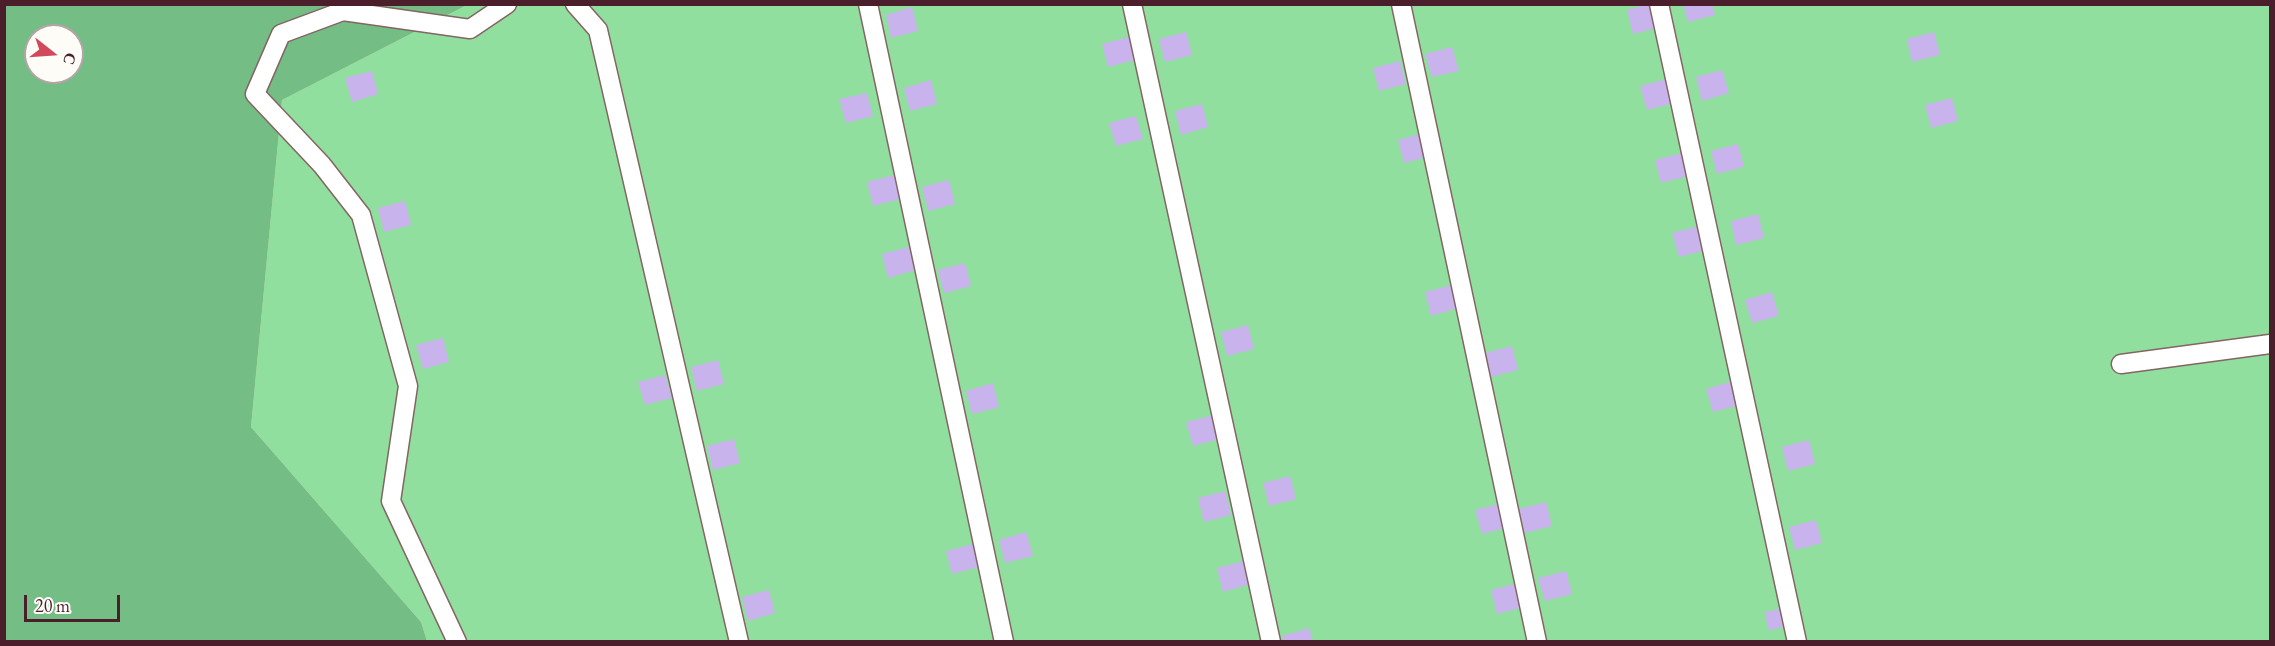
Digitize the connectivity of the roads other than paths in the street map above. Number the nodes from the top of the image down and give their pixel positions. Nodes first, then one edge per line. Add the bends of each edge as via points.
1 (507, 4) edge
2 (575, 4) edge
3 (868, 4) edge
4 (1132, 4) edge
5 (1401, 4) edge
6 (1659, 4) edge
7 (2271, 344) edge
8 (2121, 364) dead end
9 (457, 642) edge
10 (739, 642) edge
11 (1004, 642) edge
12 (1271, 642) edge
13 (1538, 642) edge
14 (1797, 642) edge

1 - 9 lane via 471,28 343,11 281,34 255,94 322,165 361,214 408,387 391,501
2 - 10 lane via 598,30
3 - 11 lane
4 - 12 lane
5 - 13 lane
6 - 14 lane
7 - 8 lane

